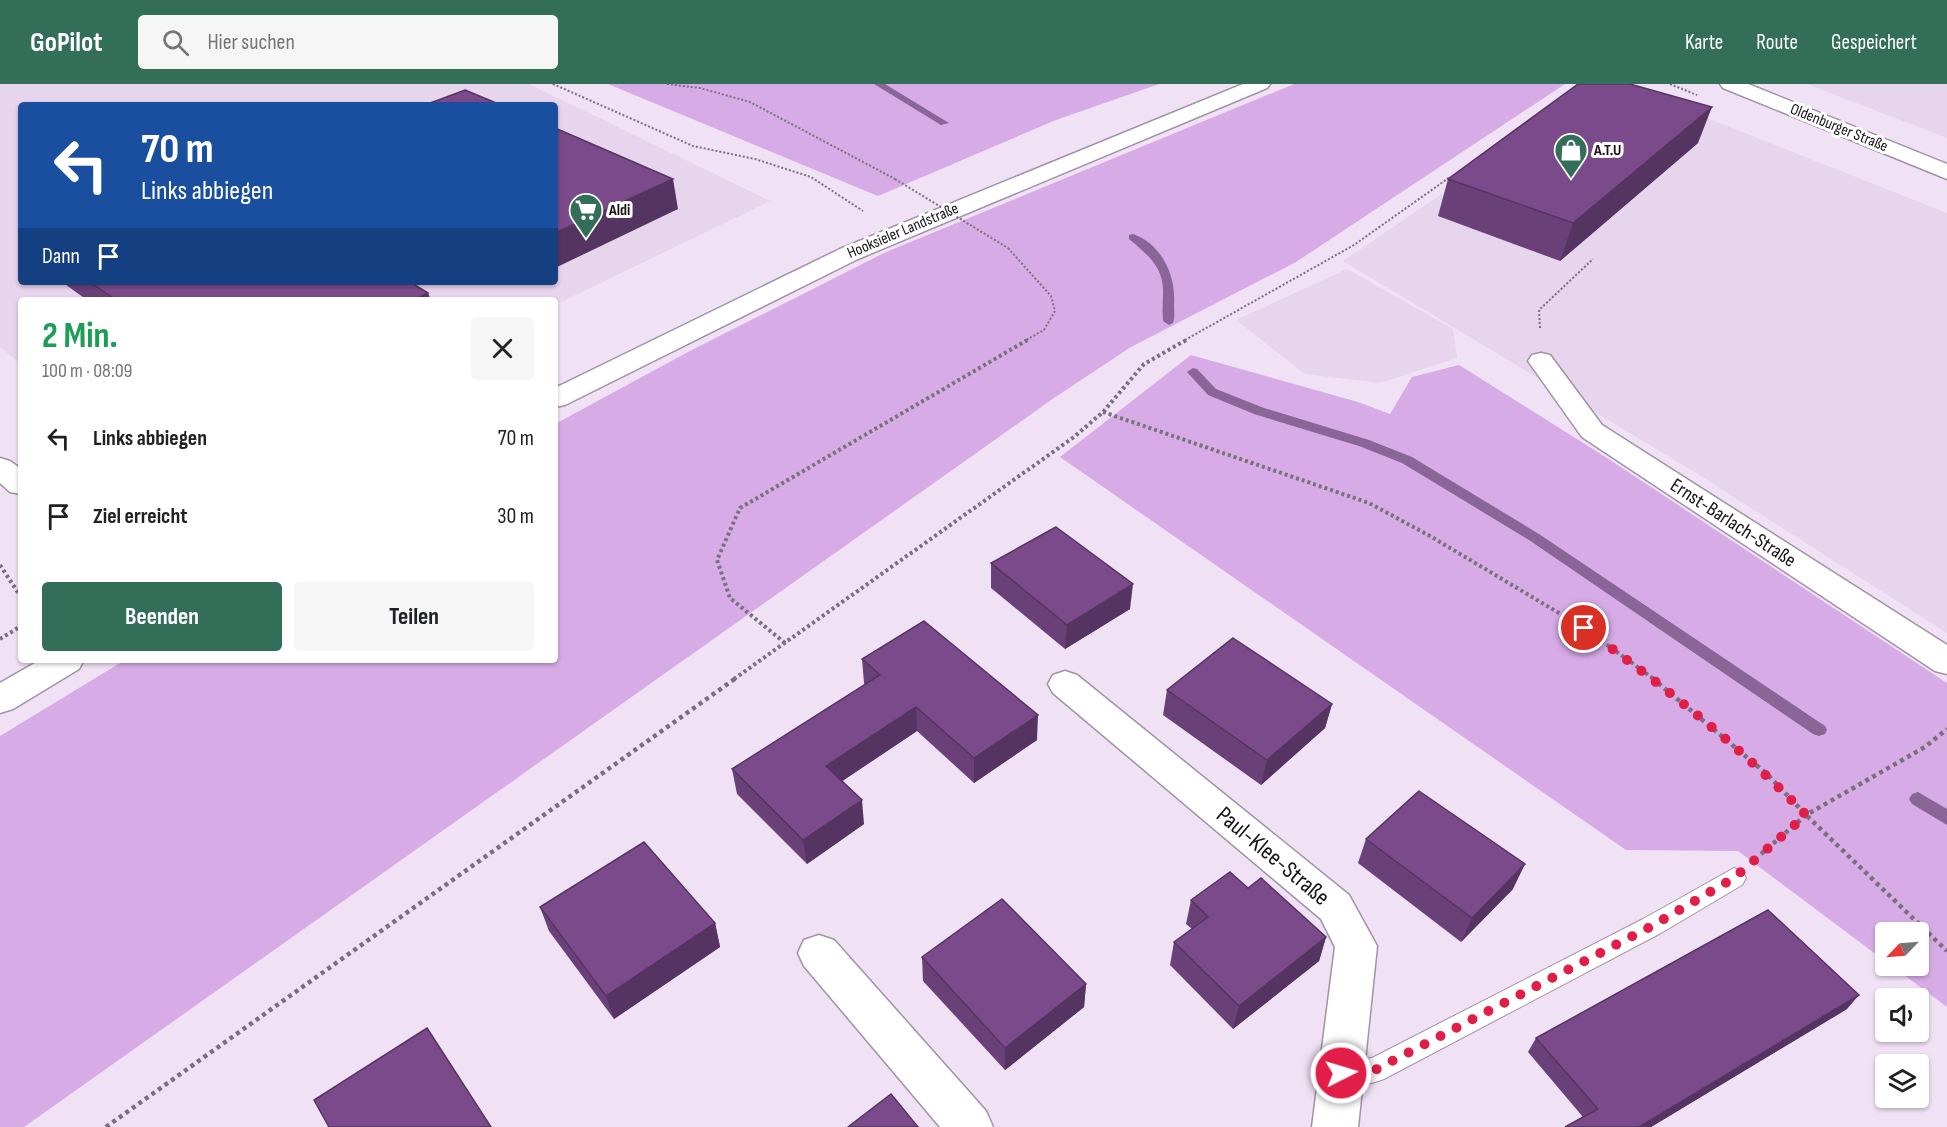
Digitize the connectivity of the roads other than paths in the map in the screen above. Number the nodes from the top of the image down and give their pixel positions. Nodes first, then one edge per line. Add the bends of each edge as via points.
1 (1260, 84) edge
2 (1730, 84) edge
3 (1947, 172) edge
4 (1541, 361) road end
5 (558, 398) edge
6 (0, 467) edge
7 (18, 482) edge
8 (1947, 662) edge
9 (62, 663) edge
10 (1065, 684) dead end
11 (0, 700) edge
12 (1734, 878) road end
13 (819, 952) dead end
14 (1341, 1073) junction
15 (970, 1127) edge
16 (1335, 1127) edge

1 - 5 main road, Hooksieler Landstraße via 849,254
2 - 3 main road, Oldenburger Straße
4 - 8 main road, Ernst-Barlach-Straße via 1592,431
6 - 7 main road
9 - 11 main road
10 - 14 main road, Paul-Klee-Straße via 1335,907 1356,946
12 - 14 lane via 1652,926 1375,1070
13 - 15 main road
14 - 16 main road, Paul-Klee-Straße

